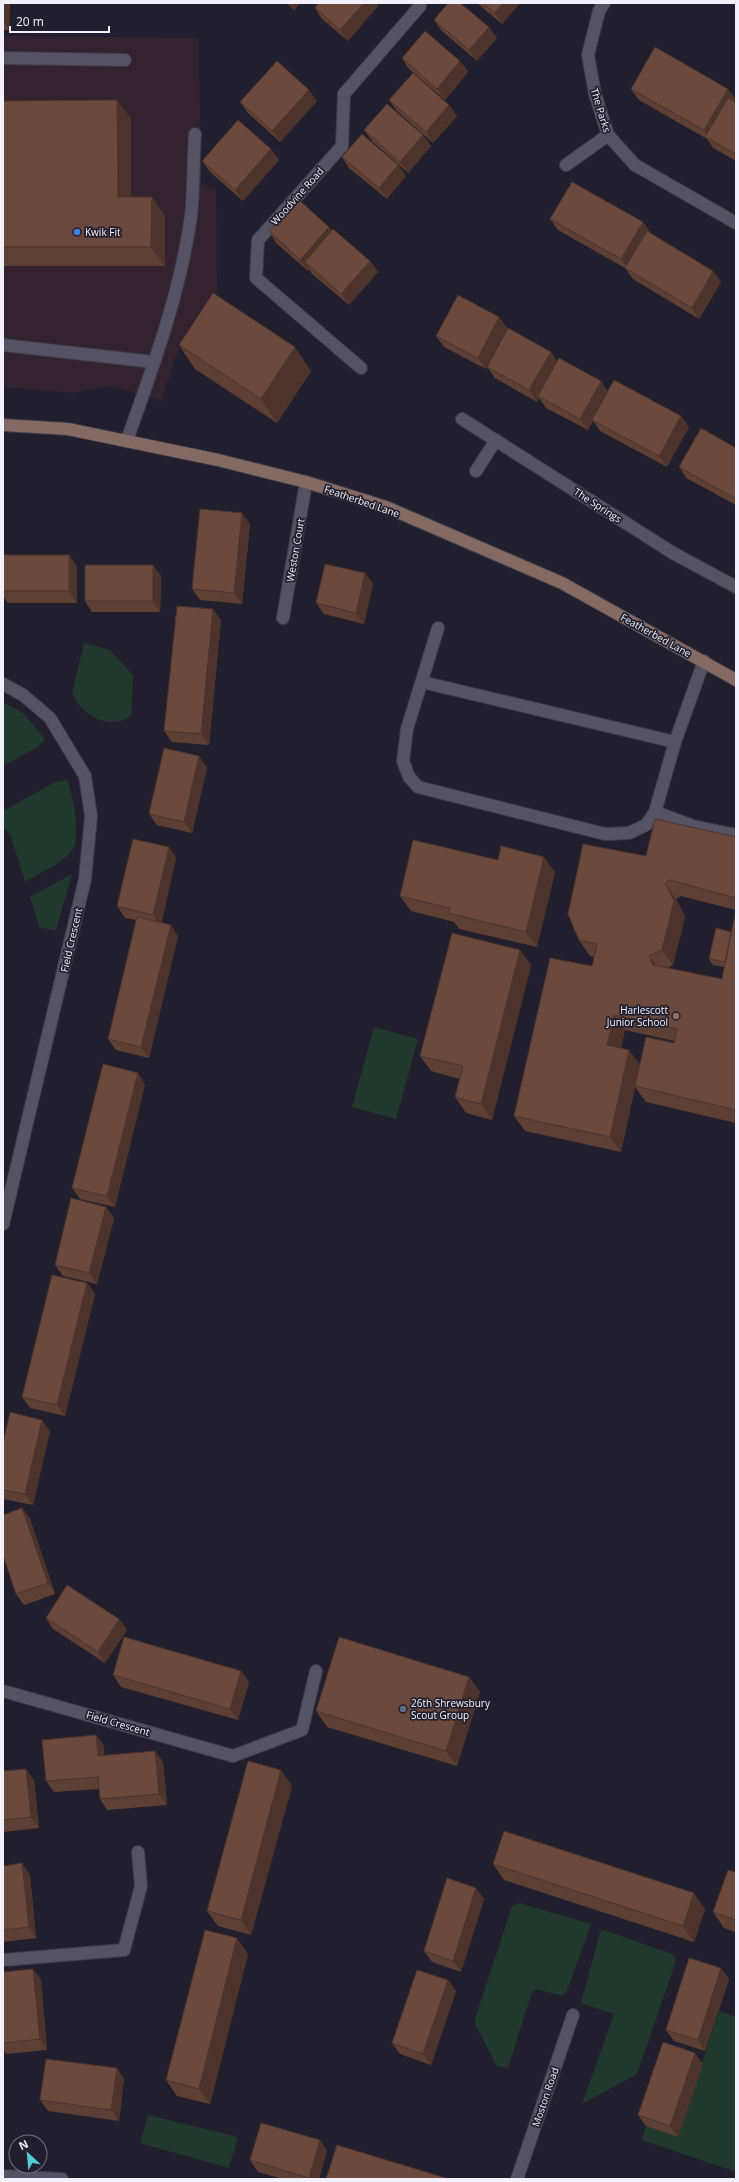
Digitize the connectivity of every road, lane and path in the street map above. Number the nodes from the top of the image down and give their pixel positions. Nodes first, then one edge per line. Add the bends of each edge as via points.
1 (604, 3) edge
2 (419, 4) edge
3 (3, 58) edge
4 (125, 60) dead end
5 (195, 134) dead end
6 (608, 135) junction
7 (566, 165) dead end
8 (736, 223) edge
9 (3, 345) edge
10 (154, 362) junction
11 (361, 368) dead end
12 (462, 419) dead end
13 (3, 425) edge
14 (126, 440) junction
15 (496, 440) junction
16 (476, 471) dead end
17 (306, 482) junction
18 (736, 587) edge
19 (283, 618) dead end
20 (438, 628) dead end
21 (704, 661) junction
22 (736, 680) edge
23 (422, 682) junction
24 (3, 684) edge
25 (675, 742) junction
26 (655, 812) junction
27 (736, 835) edge
28 (3, 1224) edge
29 (316, 1672) dead end
30 (3, 1691) edge
31 (138, 1852) dead end
32 (3, 1960) edge
33 (573, 2015) dead end
34 (3, 2176) edge
35 (62, 2179) edge
36 (517, 2179) edge

1 - 6 street, The Parks via 599,11 588,55 595,94
2 - 11 street, Woodvine Road via 344,94 342,146 258,240 256,278
3 - 4 street
5 - 10 street via 191,215 168,322
6 - 7 street
6 - 8 street, The Parks via 635,165
9 - 10 street
10 - 14 street
12 - 15 street, The Springs
13 - 14 street, Featherbed Lane via 68,429
14 - 17 street, Featherbed Lane
15 - 16 street
15 - 18 street, The Springs via 673,553
17 - 19 street, Weston Court
17 - 21 street, Featherbed Lane via 386,507 562,583
20 - 23 street
21 - 22 street, Featherbed Lane
21 - 25 street
23 - 25 street
23 - 26 street via 407,730 403,761 409,776 418,787 605,834 629,833 646,825
24 - 28 street, Field Crescent via 50,718 85,776 91,816 85,879
25 - 26 street
26 - 27 street via 693,826
29 - 30 street, Field Crescent via 302,1730 233,1756
31 - 32 street via 141,1886 124,1950
33 - 36 street, Moston Road
34 - 35 street

